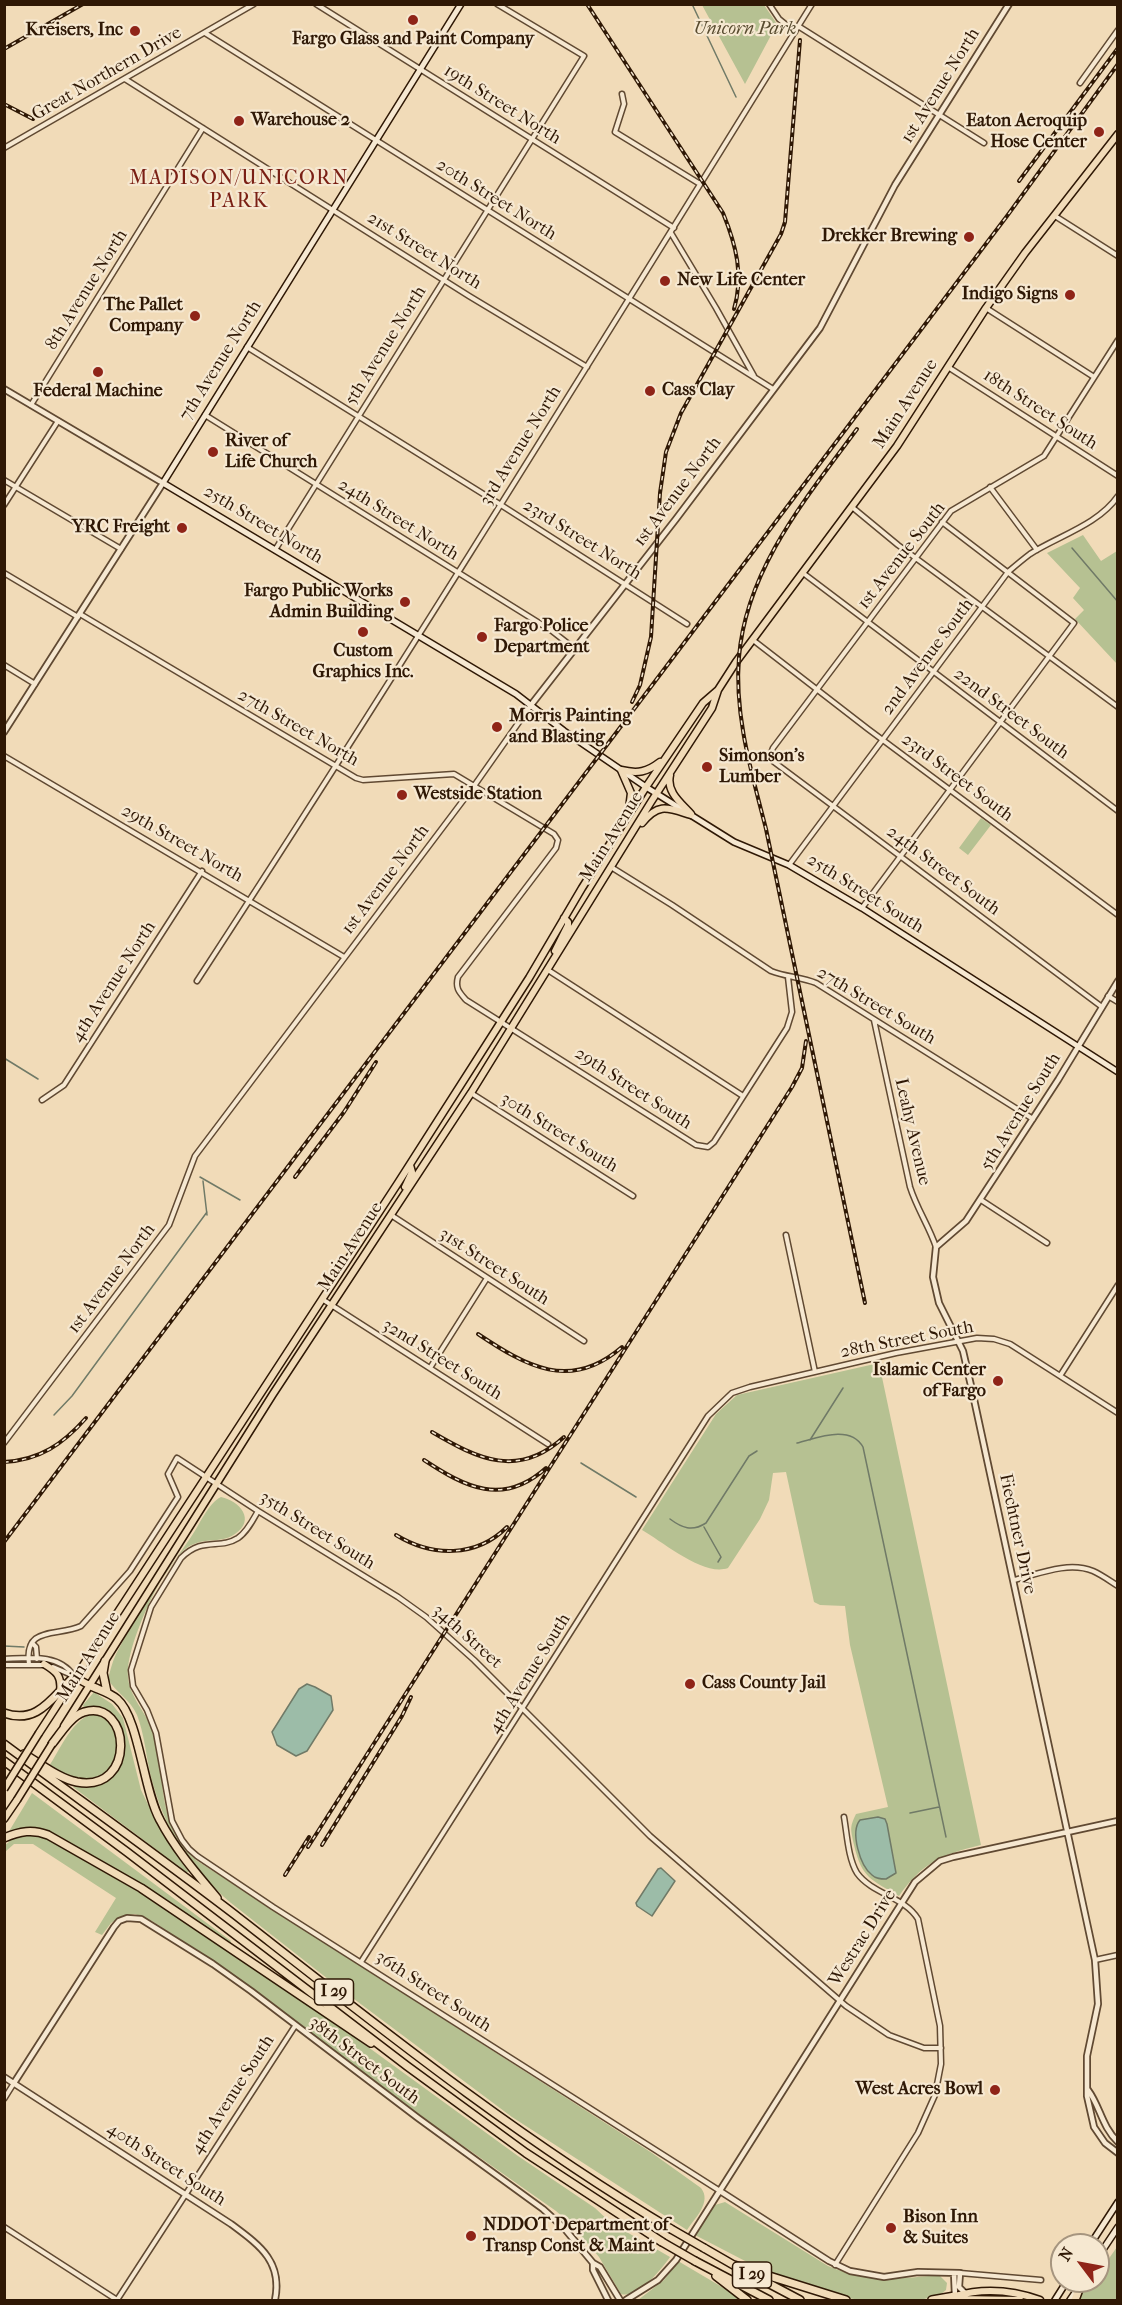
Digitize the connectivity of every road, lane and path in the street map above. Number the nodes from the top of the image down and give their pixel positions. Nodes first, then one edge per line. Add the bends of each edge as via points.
1 (254, 4) edge
2 (316, 4) edge
3 (461, 4) edge
4 (497, 4) edge
5 (769, 4) edge
6 (812, 4) edge
7 (1009, 4) edge
8 (798, 26) junction
9 (1118, 30) edge
10 (795, 32) junction
11 (205, 33) junction
12 (420, 70) junction
13 (125, 79) junction
14 (1080, 83) dead end
15 (622, 94) dead end
16 (939, 115) junction
17 (203, 128) junction
18 (1118, 134) edge
19 (532, 140) junction
20 (376, 141) junction
21 (984, 143) dead end
22 (4, 148) edge
23 (700, 184) junction
24 (333, 210) junction
25 (488, 210) junction
26 (1055, 216) junction
27 (674, 228) junction
28 (671, 233) junction
29 (1118, 256) edge
30 (444, 280) junction
31 (630, 299) junction
32 (986, 308) junction
33 (1118, 340) edge
34 (247, 347) junction
35 (587, 368) junction
36 (948, 368) junction
37 (754, 377) junction
38 (1094, 377) junction
39 (4, 389) edge
40 (773, 389) junction
41 (31, 405) junction
42 (205, 415) junction
43 (358, 416) junction
44 (58, 421) junction
45 (1056, 436) junction
46 (1118, 476) edge
47 (4, 480) edge
48 (163, 483) junction
49 (316, 484) junction
50 (16, 487) junction
51 (990, 488) junction
52 (1118, 496) edge
53 (501, 504) junction
54 (4, 505) edge
55 (852, 507) junction
56 (942, 522) junction
57 (121, 549) junction
58 (275, 549) junction
59 (1037, 550) junction
60 (916, 558) junction
61 (1008, 572) junction
62 (4, 573) edge
63 (458, 573) junction
64 (802, 573) junction
65 (625, 584) junction
66 (983, 607) junction
67 (79, 615) junction
68 (867, 623) junction
69 (687, 624) dead end
70 (419, 635) junction
71 (752, 639) junction
72 (575, 649) junction
73 (1050, 656) junction
74 (4, 665) edge
75 (933, 673) junction
76 (35, 684) junction
77 (816, 689) junction
78 (718, 690) junction
79 (531, 705) junction
80 (1118, 707) edge
81 (999, 722) junction
82 (4, 732) edge
83 (882, 739) junction
84 (592, 751) joint
85 (4, 756) edge
86 (770, 756) joint
87 (665, 758) junction
88 (335, 767) junction
89 (621, 770) junction
90 (671, 771) junction
91 (474, 786) junction
92 (646, 787) junction
93 (950, 789) junction
94 (657, 793) junction
95 (833, 806) junction
96 (1118, 811) edge
97 (691, 814) junction
98 (625, 820) junction
99 (626, 842) junction
100 (900, 856) junction
101 (789, 865) junction
102 (610, 867) junction
103 (202, 871) junction
104 (250, 900) junction
105 (862, 908) junction
106 (1118, 915) edge
107 (564, 918) junction
108 (344, 957) junction
109 (547, 969) junction
110 (788, 977) junction
111 (542, 978) junction
112 (197, 981) dead end
113 (1118, 981) edge
114 (1108, 996) junction
115 (1118, 1002) edge
116 (1102, 1007) junction
117 (874, 1019) junction
118 (501, 1022) junction
119 (511, 1027) junction
120 (1078, 1047) junction
121 (1118, 1072) edge
122 (471, 1093) junction
123 (744, 1096) junction
124 (42, 1100) dead end
125 (1033, 1119) junction
126 (410, 1165) junction
127 (633, 1196) dead end
128 (981, 1200) junction
129 (395, 1207) junction
130 (390, 1215) junction
131 (786, 1235) dead end
132 (1047, 1244) dead end
133 (936, 1247) junction
134 (487, 1278) junction
135 (1118, 1285) edge
136 (321, 1299) junction
137 (330, 1305) junction
138 (584, 1341) dead end
139 (958, 1342) junction
140 (430, 1368) junction
141 (815, 1372) junction
142 (1060, 1376) junction
143 (722, 1401) joint
144 (1118, 1413) edge
145 (4, 1443) edge
146 (548, 1444) dead end
147 (206, 1476) junction
148 (216, 1483) junction
149 (258, 1511) junction
150 (1014, 1580) junction
151 (1118, 1586) edge
152 (405, 1602) joint
153 (32, 1643) junction
154 (28, 1658) junction
155 (37, 1658) junction
156 (4, 1659) edge
157 (105, 1661) junction
158 (29, 1664) junction
159 (41, 1664) junction
160 (4, 1665) edge
161 (74, 1677) junction
162 (89, 1685) junction
163 (60, 1689) junction
164 (107, 1692) junction
165 (56, 1706) junction
166 (523, 1710) junction
167 (4, 1713) edge
168 (4, 1743) edge
169 (52, 1744) junction
170 (6, 1763) edge
171 (4, 1789) edge
172 (844, 1817) dead end
173 (4, 1819) edge
174 (1118, 1821) edge
175 (1066, 1832) junction
176 (4, 1838) edge
177 (900, 1904) junction
178 (223, 1906) junction
179 (1118, 1955) edge
180 (1095, 1960) junction
181 (361, 1962) junction
182 (839, 2001) junction
183 (295, 2026) junction
184 (941, 2048) junction
185 (408, 2066) junction
186 (4, 2077) edge
187 (14, 2083) junction
188 (1088, 2090) junction
189 (4, 2099) edge
190 (1118, 2142) edge
191 (1118, 2153) edge
192 (720, 2191) junction
193 (186, 2194) junction
194 (1118, 2202) edge
195 (4, 2227) edge
196 (1098, 2233) edge
197 (697, 2262) junction
198 (593, 2263) junction
199 (734, 2265) junction
200 (835, 2265) junction
201 (954, 2273) junction
202 (960, 2273) junction
203 (1041, 2280) dead end
204 (965, 2293) junction
205 (954, 2296) junction
206 (117, 2300) edge
207 (1012, 2300) edge
208 (275, 2301) edge
209 (608, 2301) edge
210 (620, 2301) edge
211 (626, 2301) edge
212 (747, 2301) edge
213 (770, 2301) edge
214 (800, 2301) edge
215 (846, 2301) edge
216 (932, 2301) edge
217 (1020, 2301) edge
218 (1040, 2301) edge

1 - 11 street, Great Northern Drive
2 - 12 street, 19th Street North
3 - 12 main road, 7th Avenue North
4 - 19 street, 5th Avenue North via 584,56
5 - 10 street
6 - 8 street, 3rd Avenue North
7 - 16 street, 1st Avenue North
8 - 10 street, 3rd Avenue North
8 - 16 street
9 - 14 street
10 - 23 street, 3rd Avenue North
11 - 13 street, Great Northern Drive
11 - 20 street, 20th Street North
12 - 19 street, 19th Street North
12 - 20 main road, 7th Avenue North
13 - 17 street, 21st Street North
13 - 22 street, Great Northern Drive
15 - 23 street via 624,104 615,132
16 - 21 street
16 - 40 street, 1st Avenue North via 895,186 820,328
17 - 24 street, 21st Street North
17 - 41 street, 8th Avenue North
18 - 26 main road, Main Avenue
19 - 25 street, 5th Avenue North
19 - 27 street, 19th Street North
20 - 24 main road, 7th Avenue North
20 - 25 street, 20th Street North
23 - 27 street, 3rd Avenue North
24 - 30 street, 21st Street North
24 - 34 main road, 7th Avenue North
25 - 30 street, 5th Avenue North
25 - 31 street, 20th Street North
26 - 29 street
26 - 32 main road, Main Avenue
27 - 28 street, 3rd Avenue North
28 - 31 street, 3rd Avenue North
28 - 37 street
30 - 35 street, 21st Street North
30 - 43 street, 5th Avenue North
31 - 35 street, 3rd Avenue North
31 - 37 street, 20th Street North
32 - 36 main road, Main Avenue
32 - 38 street
33 - 38 street, 1st Avenue South
34 - 42 main road, 7th Avenue North
34 - 43 street, 23rd Street North
35 - 53 street, 3rd Avenue North
36 - 45 street, 18th Street South
36 - 55 main road, Main Avenue
37 - 40 street, 20th Street North
38 - 45 street, 1st Avenue South
39 - 41 street, 25th Street North
40 - 65 street, 1st Avenue North
41 - 44 street, 25th Street North
42 - 48 main road, 7th Avenue North
42 - 49 street, 24th Street North
43 - 49 street, 5th Avenue North
43 - 53 street, 23rd Street North
44 - 48 street, 25th Street North
44 - 50 street
45 - 46 street, 18th Street South
45 - 51 street, 1st Avenue South via 1044,456
47 - 50 street
48 - 57 street, 7th Avenue North
48 - 58 main road, 25th Street North
49 - 58 street, 5th Avenue North
49 - 63 street, 24th Street North
50 - 54 street
50 - 57 street
51 - 56 street, 1st Avenue South via 957,506
51 - 59 street
52 - 59 street, 2nd Avenue South via 1106,509
53 - 63 street, 3rd Avenue North
53 - 65 street, 23rd Street North
55 - 60 street
55 - 64 main road, Main Avenue
56 - 60 street, 1st Avenue South
56 - 61 street
57 - 67 street, 7th Avenue North
58 - 70 main road, 25th Street North
59 - 61 street, 2nd Avenue South
60 - 66 street
60 - 68 street, 1st Avenue South
61 - 66 street, 2nd Avenue South
61 - 73 street via 1074,623
62 - 67 street, 27th Street North
63 - 70 street, 3rd Avenue North
63 - 72 street, 24th Street North
64 - 68 street, 22nd Street South
64 - 71 main road, Main Avenue
65 - 69 street, 23rd Street North
65 - 72 street, 1st Avenue North
66 - 73 street
66 - 75 street, 2nd Avenue South
67 - 76 street, 7th Avenue North
67 - 88 street, 27th Street North
68 - 75 street, 22nd Street South
68 - 77 street, 1st Avenue South
70 - 79 main road, 25th Street North
70 - 88 street, 3rd Avenue North
71 - 77 street, 23rd Street South
71 - 78 main road, Main Avenue
72 - 79 street, 1st Avenue North
73 - 80 street
73 - 81 street
74 - 76 street
75 - 81 street, 22nd Street South
75 - 83 street, 2nd Avenue South
76 - 82 street, 7th Avenue North
77 - 83 street, 23rd Street South
77 - 86 street, 1st Avenue South
78 - 87 main road, Main Avenue via 703,703
78 - 90 main road, Main Avenue via 712,708
79 - 84 main road, 25th Street North
79 - 91 street, 1st Avenue North
81 - 93 street
81 - 96 street, 22nd Street South
83 - 93 street, 23rd Street South
83 - 95 street, 2nd Avenue South
84 - 89 main road, 25th Street South
85 - 103 street, 29th Street North
86 - 95 street, 24th Street South
87 - 89 main road via 645,772
87 - 92 main road, Main Avenue
88 - 91 street, 27th Street North via 363,780 454,774
88 - 104 street, 3rd Avenue North
89 - 92 main road, 25th Street South
89 - 98 main road via 632,799
90 - 94 main road, Main Avenue
90 - 97 main road via 668,782 672,792
91 - 108 street, 1st Avenue North
91 - 118 street, 27th Street North via 547,829 558,840 556,848 458,977 458,991 466,1000
92 - 94 main road, 25th Street South
92 - 98 main road, Main Avenue
93 - 100 street
93 - 106 street, 23rd Street South
94 - 97 main road, 25th Street South
94 - 99 main road, Main Avenue
95 - 100 street, 24th Street South
95 - 101 street, 2nd Avenue South
97 - 99 main road via 657,809
97 - 101 main road, 25th Street South via 734,842
98 - 107 main road, Main Avenue
99 - 102 main road, Main Avenue
100 - 105 street
100 - 116 street, 24th Street South
101 - 105 main road, 25th Street South
102 - 109 main road, Main Avenue
102 - 110 street, 27th Street South via 771,971
103 - 104 street, 29th Street North
103 - 124 street, 4th Avenue North via 64,1085
104 - 108 street, 29th Street North
104 - 112 street, 3rd Avenue North
105 - 120 main road, 25th Street South
107 - 111 main road via 568,925
107 - 118 main road, Main Avenue
108 - 145 street, 1st Avenue North via 195,1156 169,1225
109 - 111 main road, Main Avenue
109 - 123 street
110 - 117 street, 27th Street South via 816,982
110 - 123 street, 29th Street South via 790,1020
111 - 119 main road, Main Avenue
113 - 114 street, 5th Avenue South
114 - 115 street
114 - 116 street, 5th Avenue South
116 - 120 street, 5th Avenue South
117 - 125 street, 27th Street South
117 - 133 street, Leahy Avenue via 910,1188
118 - 119 street, 29th Street South
118 - 126 main road, Main Avenue
119 - 122 main road, Main Avenue
119 - 123 street, 29th Street South via 702,1148 714,1142
120 - 121 main road, 25th Street South
120 - 125 street, 5th Avenue South
122 - 127 street, 30th Street South
122 - 129 main road, Main Avenue
125 - 128 street, 5th Avenue South
126 - 129 main road via 412,1172
126 - 136 main road, Main Avenue
128 - 132 street
128 - 133 street, 5th Avenue South via 952,1236
129 - 130 main road, Main Avenue
130 - 134 street, 31st Street South
130 - 137 main road, Main Avenue
131 - 141 street
133 - 139 street, Fiechtner Drive via 933,1277 939,1303
134 - 138 street, 31st Street South
134 - 140 street
135 - 142 street
136 - 137 street, 32nd Street South
136 - 147 main road, Main Avenue
137 - 140 street, 32nd Street South
137 - 148 main road, Main Avenue
139 - 141 street, 28th Street South
139 - 142 street, 28th Street South via 977,1338 1010,1344
139 - 150 street, Fiechtner Drive
140 - 146 street, 32nd Street South
141 - 143 street, 28th Street South via 750,1387
142 - 144 street, 28th Street South
143 - 166 street, 4th Avenue South via 708,1416
147 - 148 street, 35th Street South
147 - 153 street, 35th Street South via 177,1458 168,1474 178,1497 130,1571 81,1626 71,1631 44,1633
147 - 161 main road, Main Avenue
148 - 149 street, 35th Street South
148 - 157 main road, Main Avenue
149 - 152 street, 35th Street South
149 - 181 street, 36th Street South via 238,1538 203,1545 181,1558 147,1617 133,1660 133,1686 156,1732 172,1821 189,1849
150 - 151 street via 1074,1567 1093,1571
150 - 175 street, Fiechtner Drive
152 - 166 street, 34th Street via 451,1639
153 - 154 street
153 - 155 street
154 - 155 street
154 - 156 street
154 - 158 street
155 - 159 street
155 - 161 street via 51,1660 70,1670
157 - 162 main road, Main Avenue
157 - 164 highway
158 - 159 street
158 - 160 street
159 - 161 street
159 - 163 main road via 58,1672
161 - 162 main road
161 - 163 highway
161 - 165 main road, Main Avenue
162 - 164 highway
162 - 169 main road, Main Avenue
163 - 165 main road
163 - 167 highway via 35,1714 16,1717
164 - 178 highway via 124,1706 130,1717 146,1784 160,1820
165 - 171 main road, Main Avenue, bridge
166 - 181 street, 4th Avenue South
166 - 182 street, 34th Street via 684,1867
168 - 169 highway via 65,1778 86,1783 112,1771 122,1747 119,1731 109,1717 94,1711 79,1715
168 - 178 highway, I 29
169 - 173 main road, Main Avenue, bridge
170 - 185 highway, I 29
172 - 177 street via 856,1871
174 - 175 street, Westrac Drive
175 - 177 street, Westrac Drive via 940,1861 915,1882
175 - 180 street, Fiechtner Drive
176 - 185 highway via 19,1832 40,1832 99,1864
177 - 182 street, Westrac Drive
177 - 184 street via 915,1915 920,1925
178 - 199 highway, I 29, bridge via 529,2137 628,2204
179 - 180 street
180 - 188 street, Fiechtner Drive via 1098,1997 1087,2056
181 - 192 street, 36th Street South
182 - 184 street, 34th Street via 889,2035 924,2048
182 - 192 street, Westrac Drive
183 - 187 street, 38th Street South via 223,1971 147,1922 127,1918 119,1921 108,1936
183 - 193 street, 4th Avenue South
183 - 198 street, 38th Street South via 543,2209
184 - 200 street via 935,2095 922,2126
185 - 197 highway, I 29, bridge via 526,2153
186 - 187 street, 40th Street South
187 - 189 street
187 - 193 street, 40th Street South
188 - 190 street via 1104,2124
188 - 191 street, Fiechtner Drive via 1094,2127
192 - 200 street, 36th Street South
192 - 211 street, Westrac Drive via 670,2267
193 - 206 street, 4th Avenue South
193 - 208 street, 40th Street South via 265,2251 276,2278
194 - 196 main road
195 - 206 street
197 - 212 highway
197 - 213 highway, I 29
198 - 209 street, 38th Street South
198 - 210 street, 38th Street South via 600,2267
199 - 214 highway, I 29
199 - 215 highway
200 - 201 street, 36th Street South via 884,2277 918,2272
201 - 202 street, 36th Street South
201 - 205 street
202 - 203 street, 36th Street South
202 - 204 street via 959,2287
204 - 205 main road
204 - 218 main road via 1007,2292
205 - 207 main road
205 - 216 highway
207 - 217 main road

